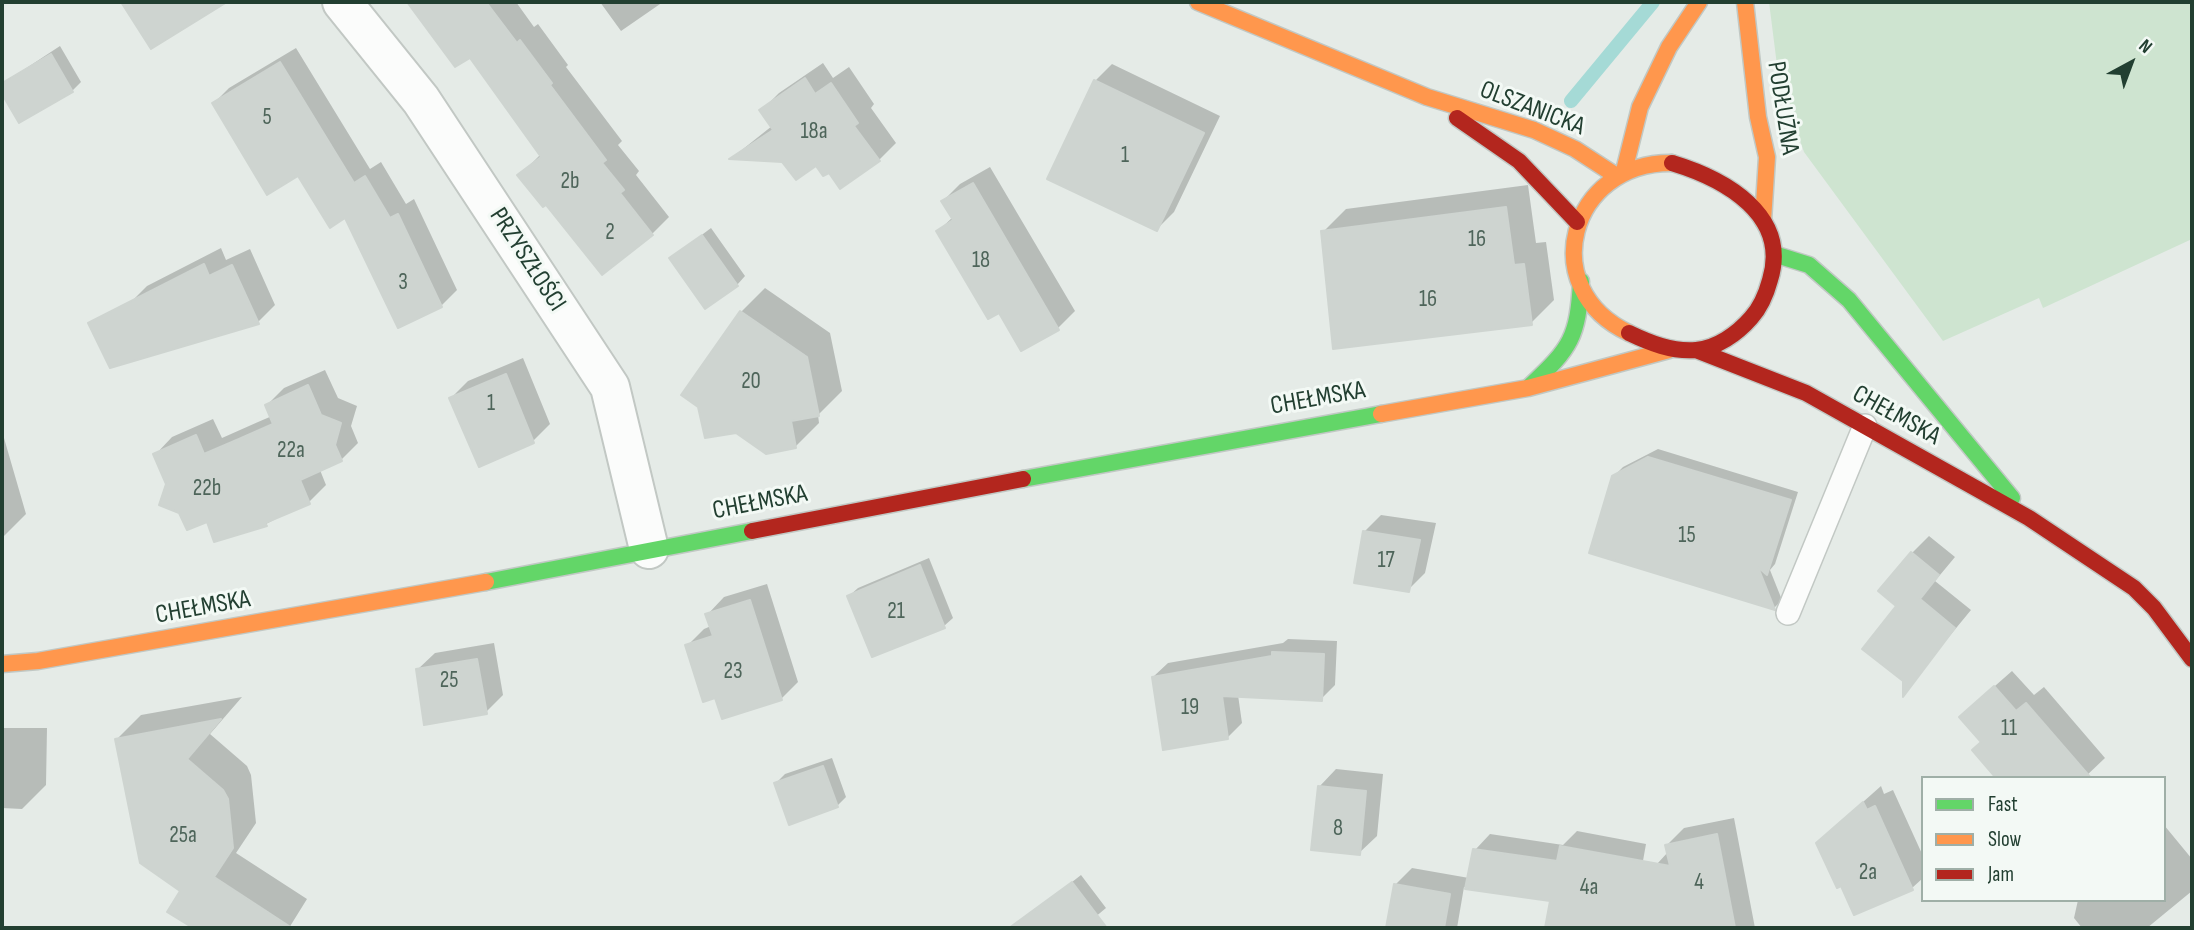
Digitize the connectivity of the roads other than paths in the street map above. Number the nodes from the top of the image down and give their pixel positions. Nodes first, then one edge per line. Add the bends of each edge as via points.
1 (342, 2) edge
2 (1198, 2) edge
3 (1699, 2) edge
4 (1745, 2) edge
5 (1427, 97) junction
6 (1620, 173) junction
7 (1763, 221) junction
8 (1577, 222) junction
9 (1777, 255) junction
10 (1581, 281) junction
11 (1669, 350) junction
12 (1696, 350) junction
13 (1528, 388) junction
14 (1865, 426) junction
15 (2029, 518) junction
16 (649, 549) junction
17 (1788, 613) dead end
18 (2189, 646) edge
19 (2, 664) edge

1 - 16 street, PRZYSZŁOŚCI via 421,100 610,387
2 - 5 street, OLSZANICKA
3 - 6 street via 1669,47 1640,107
4 - 7 street, PODŁUŻNA via 1767,157
5 - 6 street, OLSZANICKA via 1534,131
5 - 8 street, OLSZANICKA via 1519,161
6 - 7 street via 1643,164 1672,163 1700,171 1746,198
6 - 8 street via 1599,186
7 - 9 street
8 - 10 street via 1573,244
9 - 12 street via 1758,311 1741,330
9 - 15 street, CHEŁMSKA via 1809,265 1849,300
10 - 11 street via 1589,303 1605,320
10 - 13 street via 1579,328 1564,355
11 - 12 street
11 - 13 street, CHEŁMSKA
12 - 14 street, CHEŁMSKA via 1807,393
13 - 16 street, CHEŁMSKA
14 - 15 street, CHEŁMSKA
14 - 17 lane
15 - 18 street, CHEŁMSKA via 2134,588
16 - 19 street, CHEŁMSKA via 456,588

